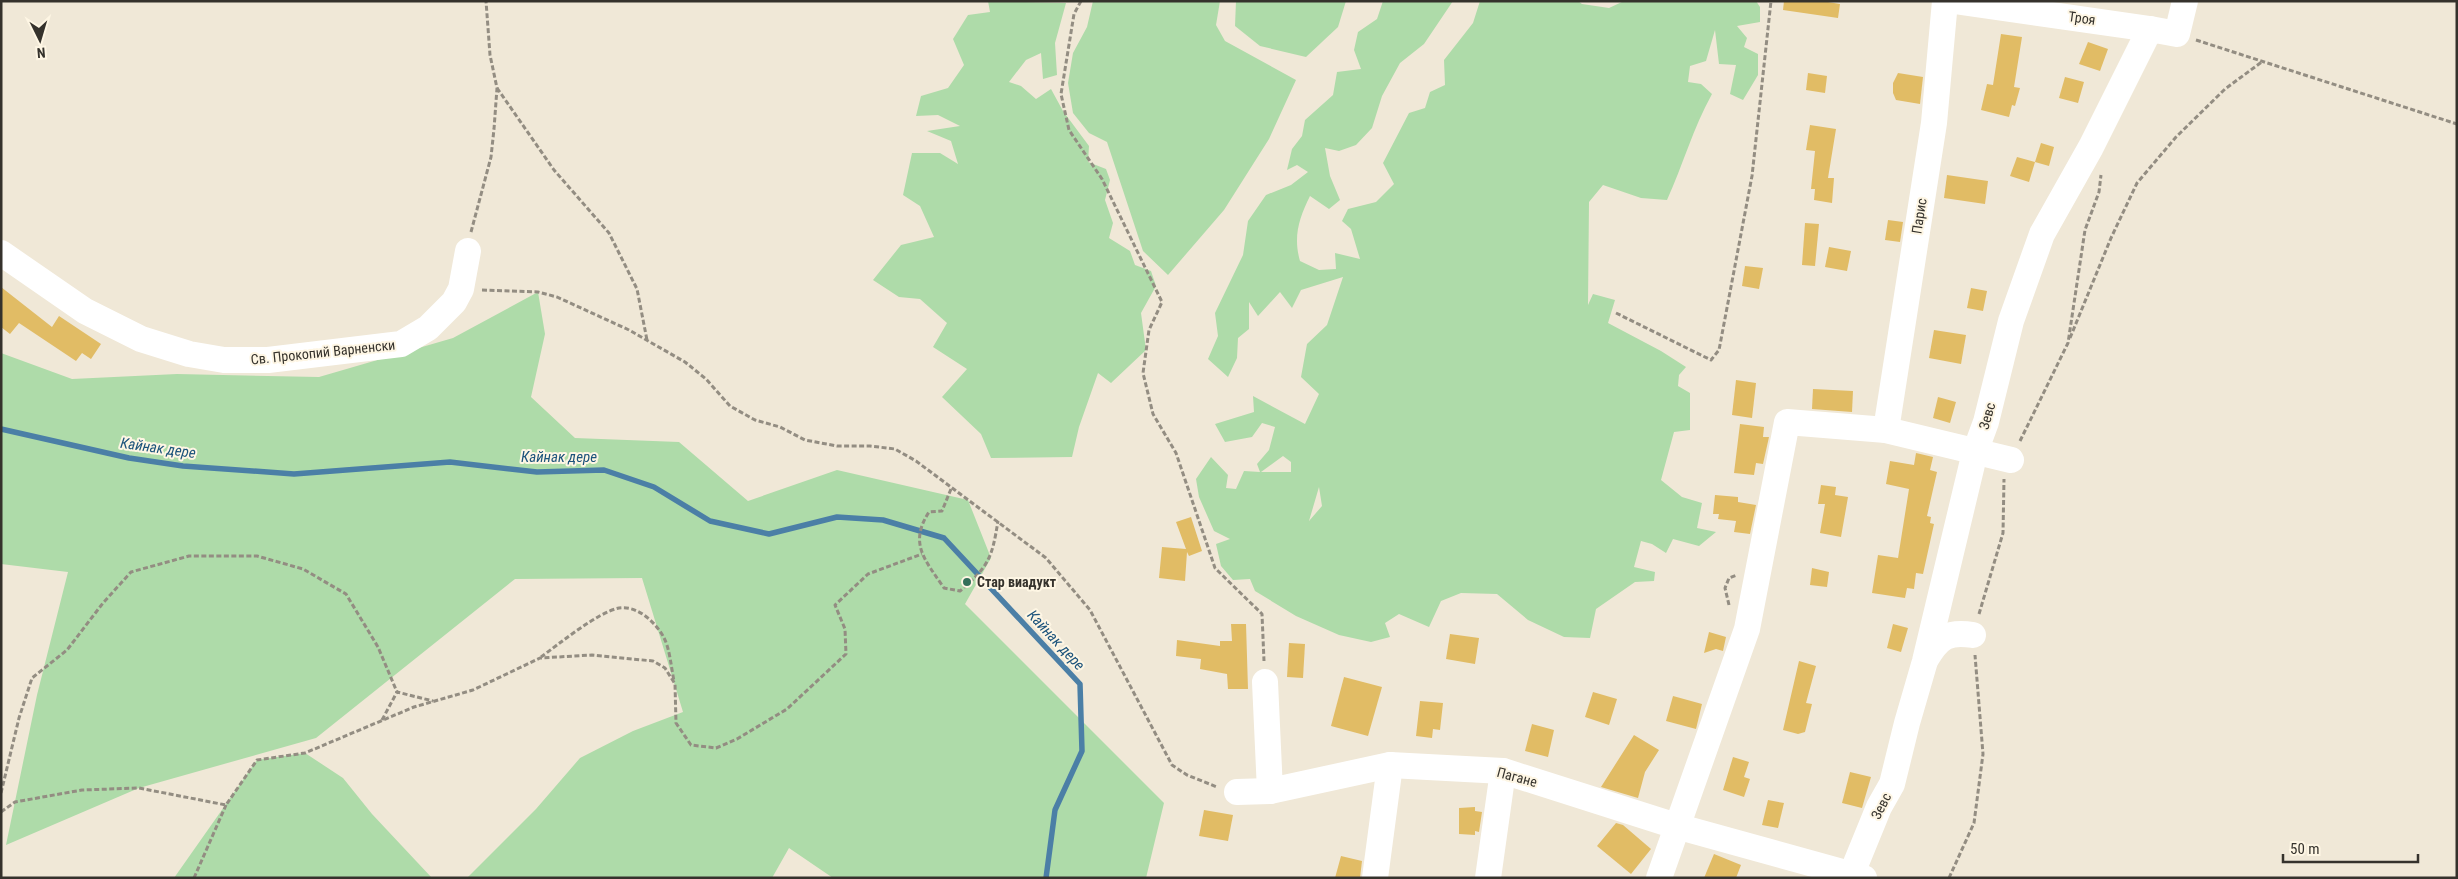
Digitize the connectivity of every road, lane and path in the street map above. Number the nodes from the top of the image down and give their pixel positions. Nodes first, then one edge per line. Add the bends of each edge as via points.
1 (486, 1) edge
2 (1081, 1) edge
3 (1772, 1) edge
4 (1945, 1) edge
5 (1954, 1) edge
6 (2185, 1) edge
7 (2117, 12) edge
8 (2150, 29) junction
9 (2177, 34) junction
10 (2263, 61) junction
11 (497, 88) junction
12 (2457, 124) edge
13 (2091, 147) junction
14 (468, 250) joint
15 (1, 253) edge
16 (461, 289) junction
17 (1616, 313) dead end
18 (648, 340) junction
19 (2068, 343) junction
20 (1886, 430) junction
21 (1976, 452) junction
22 (2011, 460) junction
23 (952, 489) junction
24 (998, 521) junction
25 (922, 554) junction
26 (1973, 634) junction
27 (540, 658) junction
28 (1925, 661) junction
29 (1265, 682) joint
30 (675, 684) junction
31 (397, 692) junction
32 (434, 702) junction
33 (382, 720) junction
34 (1390, 765) junction
35 (1503, 771) junction
36 (1270, 791) junction
37 (1236, 792) joint
38 (1, 793) edge
39 (226, 804) junction
40 (1, 812) edge
41 (1676, 826) junction
42 (1855, 877) edge
43 (194, 878) edge
44 (1375, 878) edge
45 (1488, 878) edge
46 (1658, 878) edge
47 (1949, 878) edge

1 - 11 path via 490,55
2 - 29 path via 1074,14 1061,94 1069,130 1102,179 1162,302 1149,330 1143,373 1153,414 1176,453 1215,568 1262,614
3 - 17 path via 1752,176 1719,350 1711,360
4 - 20 street, Парис via 1934,123
5 - 7 street, Троя
6 - 9 street
7 - 8 street, Троя
8 - 9 street
8 - 13 street, Зевс
9 - 10 path
10 - 12 path
10 - 19 path via 2225,89 2176,137 2137,183
11 - 14 path via 491,157
11 - 18 path via 554,170 609,233 637,289
13 - 19 path via 2102,167 2085,230
13 - 21 street, Зевс via 2042,234 2011,321
14 - 16 street, Св. Прокопий Варненски
15 - 16 street, Св. Прокопий Варненски via 86,311 141,339 188,354 224,360 268,360 401,344 428,328 454,302
16 - 18 path via 538,292 557,297
18 - 23 path via 685,362 706,379 730,406 755,420 780,427 805,440 837,446 895,449
19 - 22 path
20 - 21 street
20 - 41 street via 1787,422 1747,629
21 - 22 street
21 - 28 street, Зевс
22 - 26 path via 2003,482 2003,533
23 - 24 path
23 - 25 path via 942,511 929,512 922,527 919,543
24 - 25 path via 993,555 978,576 960,591 944,588
24 - 37 path via 1046,558 1090,610 1172,765 1187,775
25 - 30 path via 868,574 835,605 845,629 846,654 787,709 737,739 716,748 690,745 676,723
26 - 28 street via 1957,632 1937,641
26 - 47 path via 1983,754 1974,823
27 - 30 path via 592,655 652,661 665,668
27 - 30 path via 606,614 620,608 638,611 663,636
27 - 32 path via 473,690
28 - 42 street, Зевс via 1892,784 1879,807
29 - 36 street
31 - 32 path
31 - 33 path
31 - 38 path via 378,647 346,594 303,568 256,556 189,556 131,572 67,650 32,678
32 - 33 path
33 - 39 path via 305,753 257,760
34 - 35 street, Пагане
34 - 36 street, Пагане
34 - 44 street
35 - 41 street, Пагане
35 - 45 street
36 - 37 street, Пагане
39 - 40 path via 139,788 82,790 15,802
39 - 43 path
41 - 42 street, Пагане
41 - 46 street

